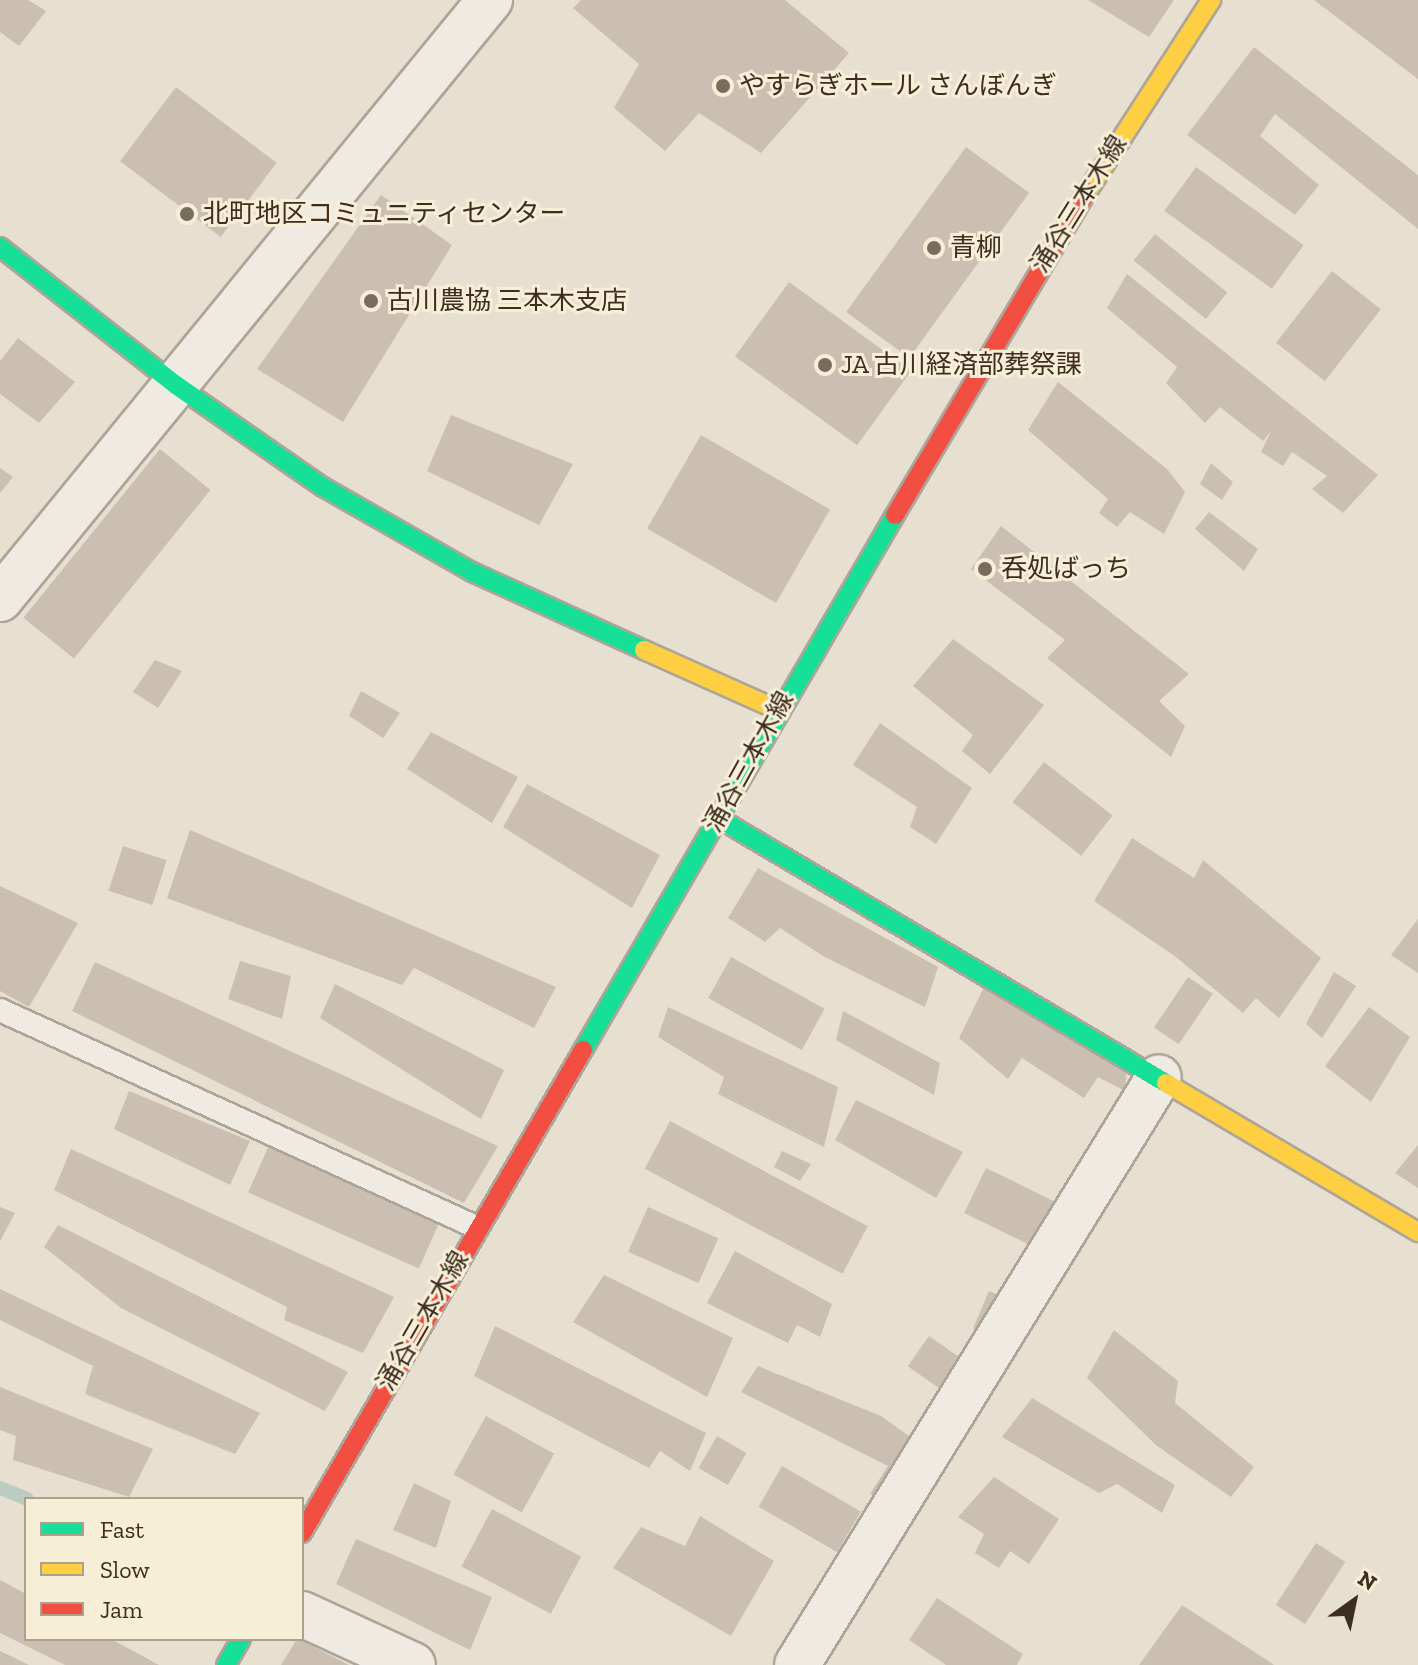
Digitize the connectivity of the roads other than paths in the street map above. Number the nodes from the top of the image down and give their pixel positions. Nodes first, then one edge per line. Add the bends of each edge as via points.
1 (490, 0) edge
2 (1211, 0) edge
3 (0, 247) edge
4 (176, 385) junction
5 (0, 599) edge
6 (778, 710) junction
7 (718, 818) junction
8 (0, 1010) edge
9 (1159, 1077) junction
10 (476, 1227) junction
11 (1418, 1232) edge
12 (304, 1529) edge
13 (304, 1615) edge
14 (240, 1641) edge
15 (226, 1665) edge
16 (413, 1665) edge
17 (797, 1665) edge

1 - 4 street
2 - 6 main road, 涌谷三本木線 via 1049,251
3 - 4 main road
4 - 5 street
4 - 6 main road via 323,487 472,572
6 - 7 main road, 涌谷三本木線
7 - 9 main road
7 - 10 main road, 涌谷三本木線
8 - 10 lane
9 - 11 main road
9 - 17 street
10 - 12 main road, 涌谷三本木線
13 - 16 street
14 - 15 main road

